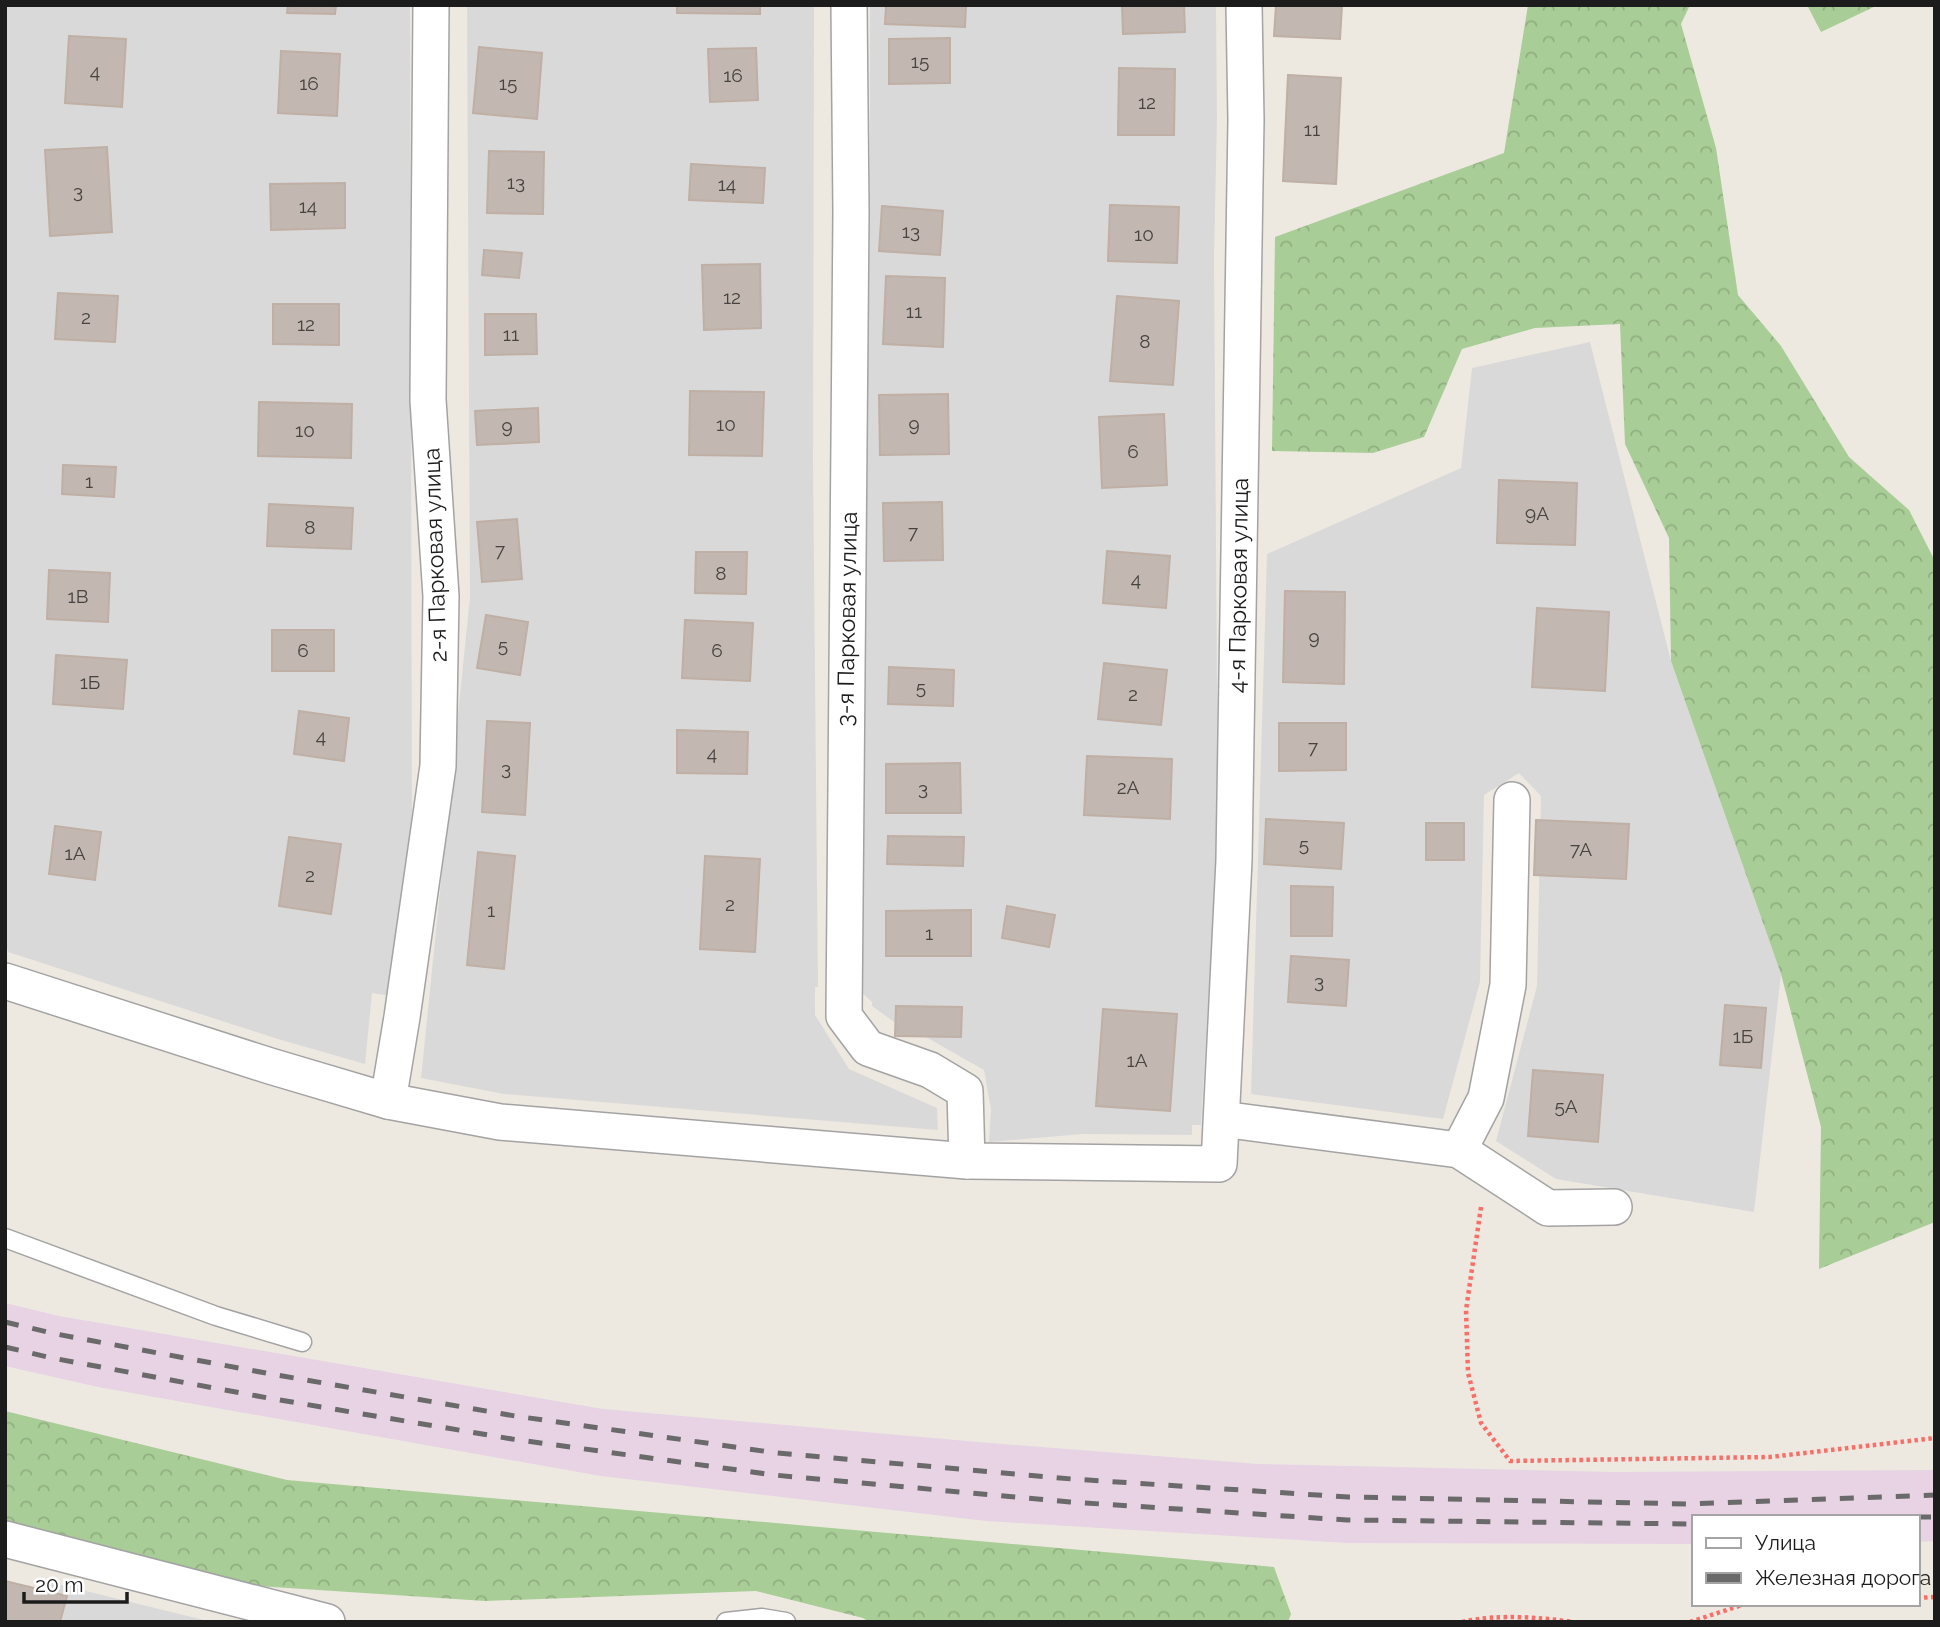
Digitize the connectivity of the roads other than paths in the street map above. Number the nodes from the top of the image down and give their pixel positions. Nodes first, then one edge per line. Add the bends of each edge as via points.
1 (431, 5) edge
2 (849, 5) edge
3 (1244, 5) edge
4 (1512, 800) dead end
5 (5, 981) edge
6 (388, 1101) junction
7 (1222, 1119) junction
8 (1469, 1157) junction
9 (967, 1161) junction
10 (1614, 1207) dead end
11 (5, 1238) edge
12 (302, 1342) dead end
13 (5, 1539) edge
14 (327, 1622) edge
15 (726, 1622) edge
16 (786, 1622) edge

1 - 6 street, 2-я Парковая улица via 428,401 441,596 438,766
2 - 9 street, 3-я Парковая улица via 844,1016 868,1048 930,1070 965,1091
3 - 7 street, 4-я Парковая улица via 1234,846
4 - 8 street via 1508,985 1486,1098
5 - 6 street
6 - 9 street via 500,1122
7 - 8 street
7 - 9 street, 4-я Парковая улица via 1219,1164
8 - 10 street via 1548,1208
11 - 12 lane via 216,1316
13 - 14 street
15 - 16 lane via 762,1618

